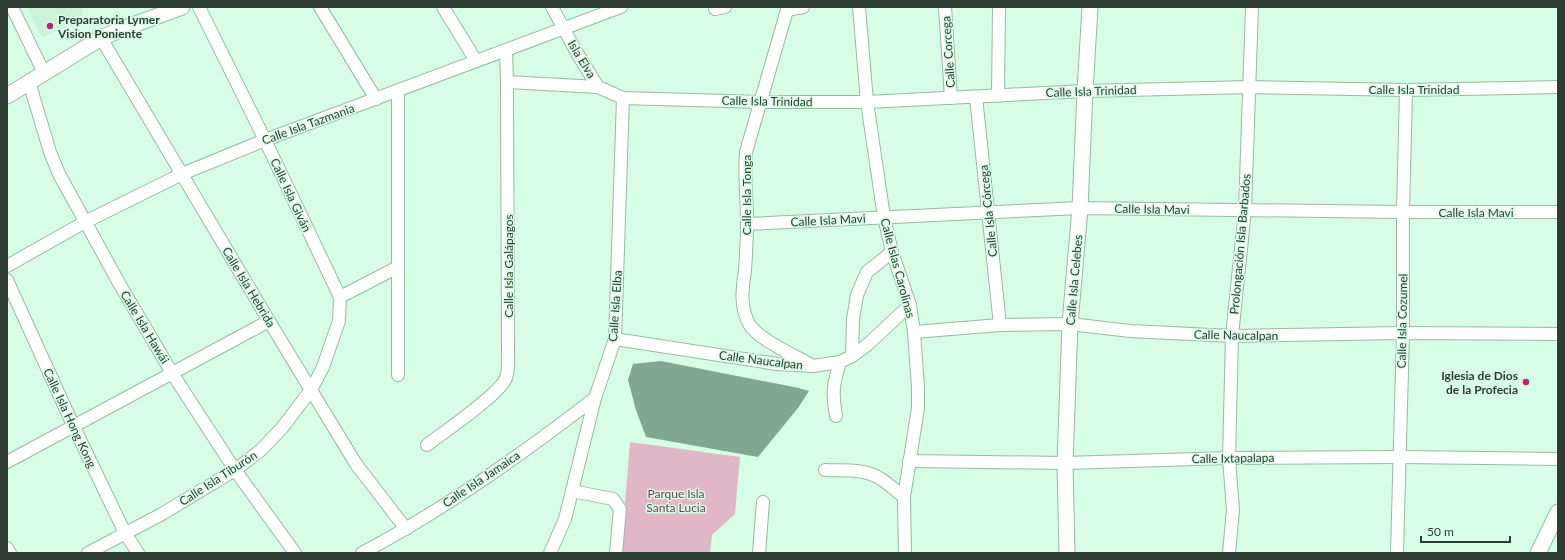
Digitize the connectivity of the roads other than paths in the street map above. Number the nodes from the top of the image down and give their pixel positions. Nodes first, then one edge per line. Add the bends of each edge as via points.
1 (12, 7) edge
2 (182, 7) edge
3 (199, 7) edge
4 (320, 7) edge
5 (443, 7) edge
6 (552, 7) edge
7 (620, 7) edge
8 (803, 7) edge
9 (859, 7) edge
10 (944, 7) edge
11 (999, 7) edge
12 (1090, 7) edge
13 (1252, 7) edge
14 (784, 9) edge
15 (564, 27) junction
16 (101, 38) junction
17 (506, 50) junction
18 (476, 61) junction
19 (44, 73) junction
20 (29, 82) junction
21 (507, 82) junction
22 (598, 87) junction
23 (1250, 87) junction
24 (1558, 87) edge
25 (1406, 90) junction
26 (398, 91) junction
27 (1085, 91) junction
28 (7, 96) edge
29 (976, 96) junction
30 (998, 96) junction
31 (623, 98) junction
32 (951, 98) junction
33 (376, 99) junction
34 (761, 102) junction
35 (867, 102) junction
36 (265, 140) junction
37 (182, 174) junction
38 (1080, 208) junction
39 (1245, 210) junction
40 (988, 212) junction
41 (1403, 212) junction
42 (1558, 212) edge
43 (884, 217) junction
44 (85, 222) junction
45 (747, 224) junction
46 (892, 252) junction
47 (7, 266) edge
48 (398, 267) junction
49 (7, 280) edge
50 (340, 297) junction
51 (910, 305) junction
52 (269, 321) junction
53 (1070, 324) junction
54 (1000, 325) junction
55 (914, 332) junction
56 (1403, 333) junction
57 (1558, 334) edge
58 (1232, 336) junction
59 (615, 338) junction
60 (852, 356) junction
61 (840, 362) junction
62 (813, 366) junction
63 (172, 373) junction
64 (398, 375) dead end
65 (311, 390) junction
66 (595, 398) junction
67 (836, 416) dead end
68 (73, 425) junction
69 (427, 446) dead end
70 (1558, 455) edge
71 (1400, 457) junction
72 (1229, 458) junction
73 (909, 461) junction
74 (7, 462) edge
75 (1065, 463) junction
76 (235, 470) junction
77 (825, 470) dead end
78 (572, 491) junction
79 (904, 497) junction
80 (764, 502) dead end
81 (1558, 512) edge
82 (406, 529) junction
83 (125, 534) junction
84 (7, 548) edge
85 (10, 553) edge
86 (88, 553) edge
87 (138, 553) edge
88 (295, 553) edge
89 (362, 553) edge
90 (550, 553) edge
91 (616, 553) edge
92 (759, 553) edge
93 (904, 553) edge
94 (1067, 553) edge
95 (1229, 553) edge
96 (1397, 553) edge
97 (1538, 553) edge

1 - 19 street
2 - 16 street
3 - 36 street, Calle Isla Giván
4 - 33 street
5 - 18 street
6 - 15 street, Isla Elva
7 - 15 street, Calle Isla Tazmania
8 - 14 street, Calle Isla Tonga
9 - 35 street, Calle Islas Carolinas
10 - 32 street, Calle Corcega
11 - 30 street
12 - 27 street, Calle Isla Celebes
13 - 23 street, Prolongación Isla Barbados
14 - 34 street, Calle Isla Tonga
15 - 17 street, Calle Isla Tazmania
15 - 22 street, Isla Elva
16 - 19 street
16 - 37 street, Calle Isla Hebrida
17 - 18 street, Calle Isla Tazmania
17 - 21 street, Calle Isla Galápagos
18 - 26 street, Calle Isla Tazmania
19 - 20 street
20 - 28 street
20 - 44 street, Calle Isla Hawái via 58,174
21 - 22 street
21 - 69 street, Calle Isla Galápagos via 506,377 501,387 489,398
22 - 31 street, Isla Elva
23 - 25 street, Calle Isla Trinidad
23 - 27 street, Calle Isla Trinidad
23 - 39 street, Prolongación Isla Barbados
24 - 25 street, Calle Isla Trinidad
25 - 41 street, Calle Isla Cozumel
26 - 33 street, Calle Isla Tazmania
26 - 48 street
27 - 30 street, Calle Isla Trinidad
27 - 38 street, Calle Isla Celebes
29 - 30 street, Calle Isla Trinidad
29 - 32 street, Calle Isla Trinidad
29 - 40 street, Calle Isla Córcega
31 - 34 street, Calle Isla Trinidad
31 - 59 street, Calle Isla Elba
32 - 35 street, Calle Isla Trinidad
33 - 36 street, Calle Isla Tazmania
34 - 35 street, Calle Isla Trinidad
34 - 45 street, Calle Isla Tonga via 746,152 744,172
35 - 43 street, Calle Islas Carolinas
36 - 37 street, Calle Isla Tazmania
36 - 50 street, Calle Isla Giván
37 - 44 street, Calle Isla Tazmania
37 - 52 street, Calle Isla Hebrida
38 - 39 street, Calle Isla Mavi
38 - 40 street, Calle Isla Mavi
38 - 53 street, Calle Isla Celebes
39 - 41 street, Calle Isla Mavi
39 - 58 street, Prolongación Isla Barbados
40 - 43 street, Calle Isla Mavi
40 - 54 street, Calle Isla Córcega
41 - 42 street, Calle Isla Mavi
41 - 56 street, Calle Isla Cozumel
43 - 45 street, Calle Isla Mavi
43 - 46 street, Calle Islas Carolinas
44 - 47 street, Calle Isla Tazmania
44 - 63 street, Calle Isla Hawái
45 - 62 street, Calle Isla Tonga via 742,285 743,308 750,325 762,338
46 - 51 street, Calle Islas Carolinas
46 - 60 street via 867,272 856,296
48 - 50 street
48 - 64 street
49 - 68 street, Calle Isla Hong Kong
50 - 65 street, Calle Isla Tiburón via 339,322 323,367
51 - 55 street, Calle Islas Carolinas
51 - 60 street, Calle Naucalpan
52 - 63 street
52 - 65 street, Calle Isla Hebrida
53 - 54 street, Calle Naucalpan
53 - 58 street, Calle Naucalpan via 1130,331
53 - 75 street, Calle Isla Celebes
54 - 55 street, Calle Naucalpan
55 - 73 street, Calle Islas Carolinas via 918,408
56 - 57 street, Calle Naucalpan
56 - 58 street, Calle Naucalpan
56 - 71 street, Calle Isla Cozumel
58 - 72 street, Prolongación Isla Barbados
59 - 62 street, Calle Naucalpan via 776,364
59 - 66 street, Calle Isla Elba
60 - 61 street, Calle Naucalpan
61 - 62 street, Calle Naucalpan
61 - 67 street via 833,394
63 - 68 street
63 - 76 street, Calle Isla Hawái
65 - 76 street, Calle Isla Tiburón via 282,428
65 - 82 street, Calle Isla Hebrida via 356,464
66 - 78 street, Calle Isla Elba
66 - 82 street, Calle Isla Jamaica via 475,485
68 - 74 street
68 - 83 street, Calle Isla Hong Kong
70 - 71 street, Calle Ixtapalapa
71 - 72 street, Calle Ixtapalapa
71 - 96 street, Calle Isla Cozumel
72 - 75 street, Calle Ixtapalapa
72 - 95 street, Prolongación Isla Barbados via 1233,510
73 - 75 street, Calle Ixtapalapa
73 - 79 street, Calle Islas Carolinas
75 - 94 street, Calle Isla Celebes
76 - 83 street, Calle Isla Tiburón
76 - 88 street, Calle Isla Hawái
77 - 79 street via 870,473 881,478
78 - 90 street, Calle Isla Elba via 565,519
78 - 91 street via 613,499 616,502 620,509
79 - 93 street, Calle Islas Carolinas
80 - 92 street
81 - 97 street
82 - 89 street, Calle Isla Jamaica
83 - 86 street, Calle Isla Tiburón
83 - 87 street, Calle Isla Hong Kong
84 - 85 street

